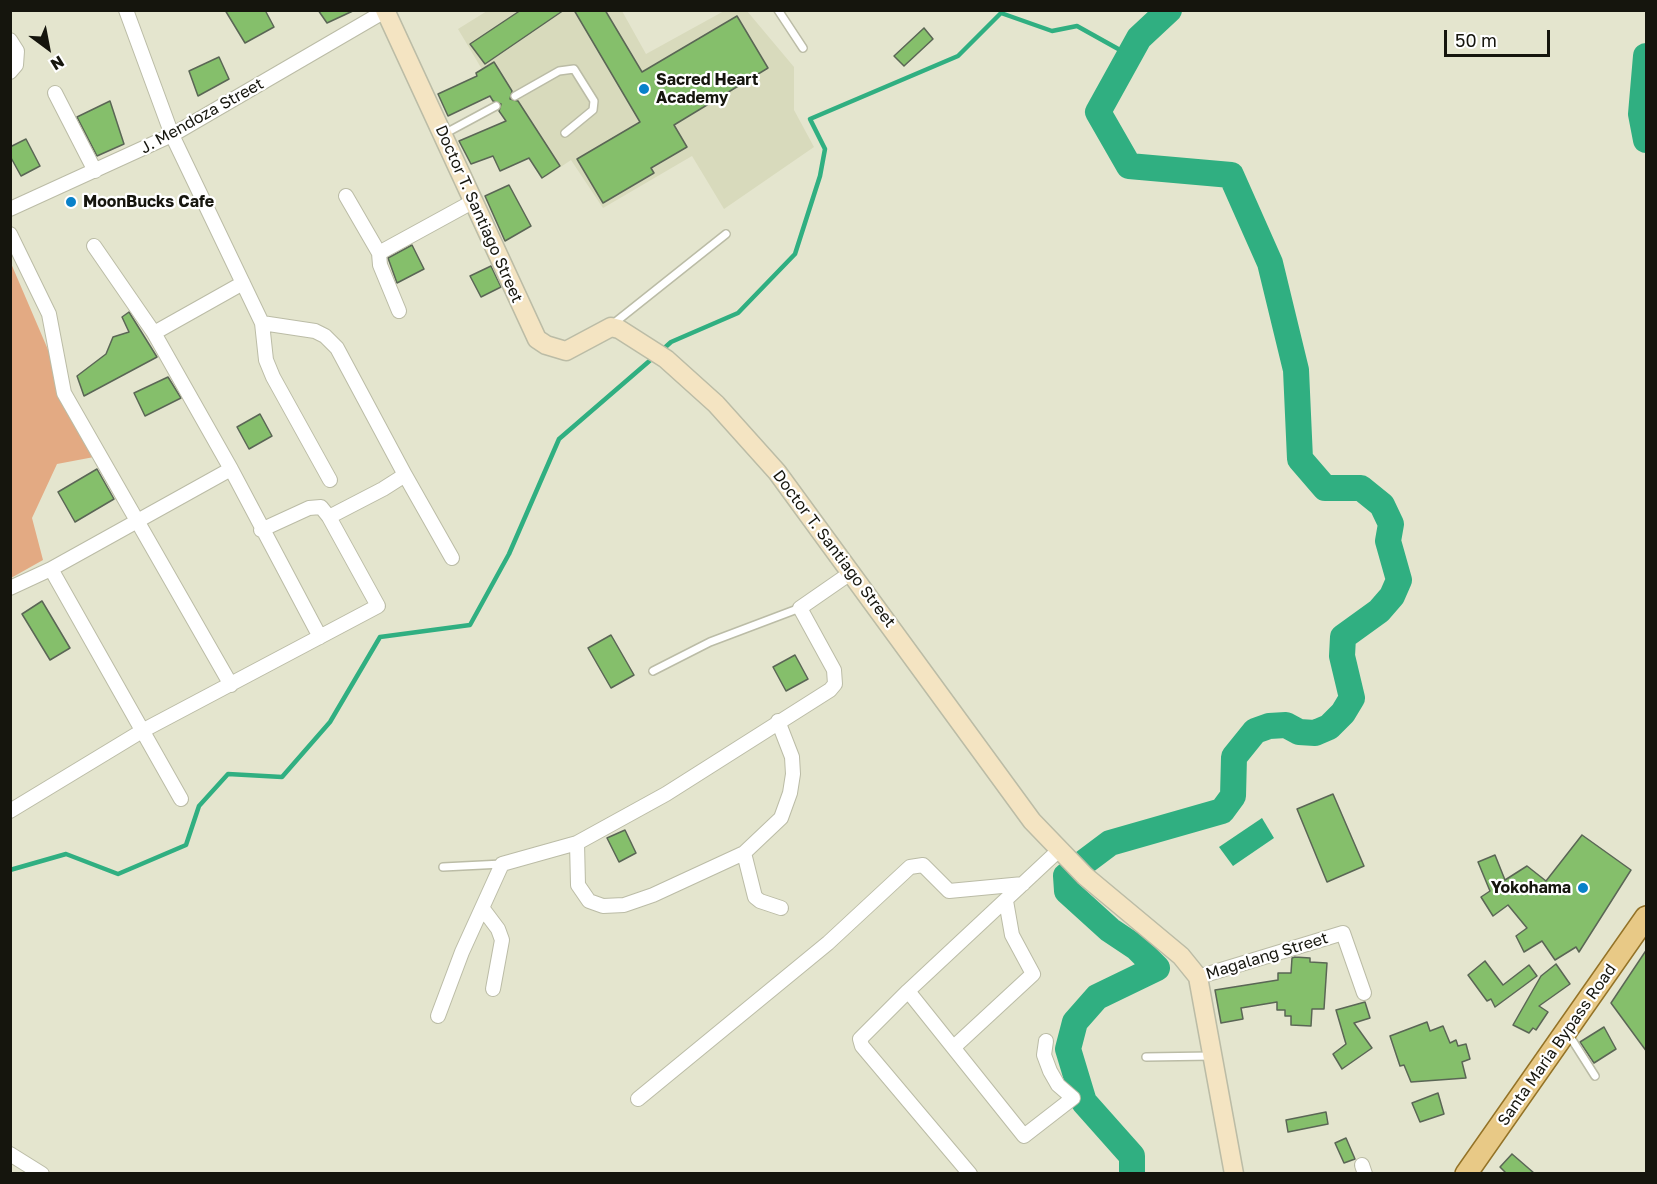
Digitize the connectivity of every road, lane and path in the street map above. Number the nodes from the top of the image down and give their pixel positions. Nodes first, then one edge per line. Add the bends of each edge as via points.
1 (126, 10) edge
2 (778, 10) edge
3 (386, 11) edge
4 (10, 40) edge
5 (803, 48) dead end
6 (10, 72) edge
7 (56, 93) dead end
8 (515, 96) dead end
9 (496, 106) dead end
10 (565, 133) dead end
11 (444, 134) junction
12 (172, 135) junction
13 (95, 171) junction
14 (346, 196) dead end
15 (474, 201) junction
16 (10, 209) edge
17 (10, 234) edge
18 (726, 234) dead end
19 (94, 246) dead end
20 (378, 253) junction
21 (243, 283) junction
22 (399, 311) dead end
23 (262, 322) junction
24 (611, 327) junction
25 (154, 333) junction
26 (231, 469) junction
27 (405, 475) junction
28 (330, 480) dead end
29 (329, 517) junction
30 (137, 522) junction
31 (261, 530) junction
32 (452, 558) dead end
33 (51, 569) junction
34 (852, 572) junction
35 (10, 588) edge
36 (800, 608) junction
37 (320, 637) junction
38 (653, 671) dead end
39 (231, 685) junction
40 (778, 721) junction
41 (142, 731) junction
42 (181, 799) dead end
43 (10, 811) edge
44 (577, 843) junction
45 (1060, 851) junction
46 (744, 853) junction
47 (502, 864) junction
48 (443, 867) dead end
49 (1023, 884) junction
50 (1006, 901) junction
51 (781, 908) dead end
52 (483, 909) junction
53 (1647, 917) edge
54 (1198, 977) junction
55 (493, 989) dead end
56 (908, 991) junction
57 (1364, 993) dead end
58 (438, 1016) dead end
59 (1567, 1032) junction
60 (1046, 1041) dead end
61 (954, 1047) junction
62 (1212, 1056) junction
63 (1146, 1057) dead end
64 (1595, 1076) dead end
65 (638, 1099) dead end
66 (10, 1154) edge
67 (42, 1173) edge
68 (969, 1173) edge
69 (1234, 1173) edge
70 (1466, 1173) edge

1 - 12 street
2 - 5 lane
3 - 11 street, Doctor T. Santiago Street
3 - 12 street, J. Mendoza Street
4 - 6 street via 17,51 16,64
7 - 13 street
8 - 10 lane via 559,71 574,69 594,101 593,110
9 - 11 lane
11 - 15 street, Doctor T. Santiago Street
12 - 13 street, J. Mendoza Street
12 - 21 street
13 - 16 street, J. Mendoza Street
14 - 20 street
15 - 20 street
15 - 24 street, Doctor T. Santiago Street via 537,339 566,351
17 - 30 street via 49,314 64,393
18 - 24 lane
19 - 25 street
20 - 22 street
21 - 23 street
21 - 25 street
23 - 27 street via 326,336 337,348
23 - 28 street via 266,360 273,378
24 - 34 street, Doctor T. Santiago Street via 630,334 660,355 716,404 750,440
25 - 26 street
26 - 30 street
26 - 31 street
27 - 29 street
27 - 32 street
29 - 31 street via 315,506
29 - 37 street via 378,606
30 - 33 street
30 - 39 street
31 - 37 street
33 - 35 street
33 - 41 street
34 - 36 street
34 - 45 street, Doctor T. Santiago Street via 1032,821
36 - 38 lane via 710,642
36 - 40 street via 834,670 835,684
37 - 39 street
39 - 41 street
40 - 44 street via 666,794
40 - 46 street via 792,757 790,793 781,818
41 - 42 street
41 - 43 street
44 - 46 street via 578,885 589,901 603,906 624,905 653,895
44 - 47 street
45 - 49 street
45 - 54 street, Doctor T. Santiago Street via 1181,956
46 - 51 street via 755,897
47 - 48 lane
47 - 52 street
49 - 50 street
49 - 65 street via 949,891 923,865 910,867 828,943
50 - 56 street
50 - 61 street via 1012,935 1033,974
52 - 55 street via 502,940
52 - 58 street via 462,951
53 - 59 main road, Santa Maria Bypass Road
54 - 57 street, Magalang Street via 1343,933
54 - 62 street
56 - 61 street
56 - 68 street via 861,1039 862,1046
59 - 64 lane
59 - 70 main road, Santa Maria Bypass Road
60 - 61 street via 1044,1054 1050,1071 1073,1098 1024,1136
62 - 63 lane
62 - 69 street
66 - 67 street

